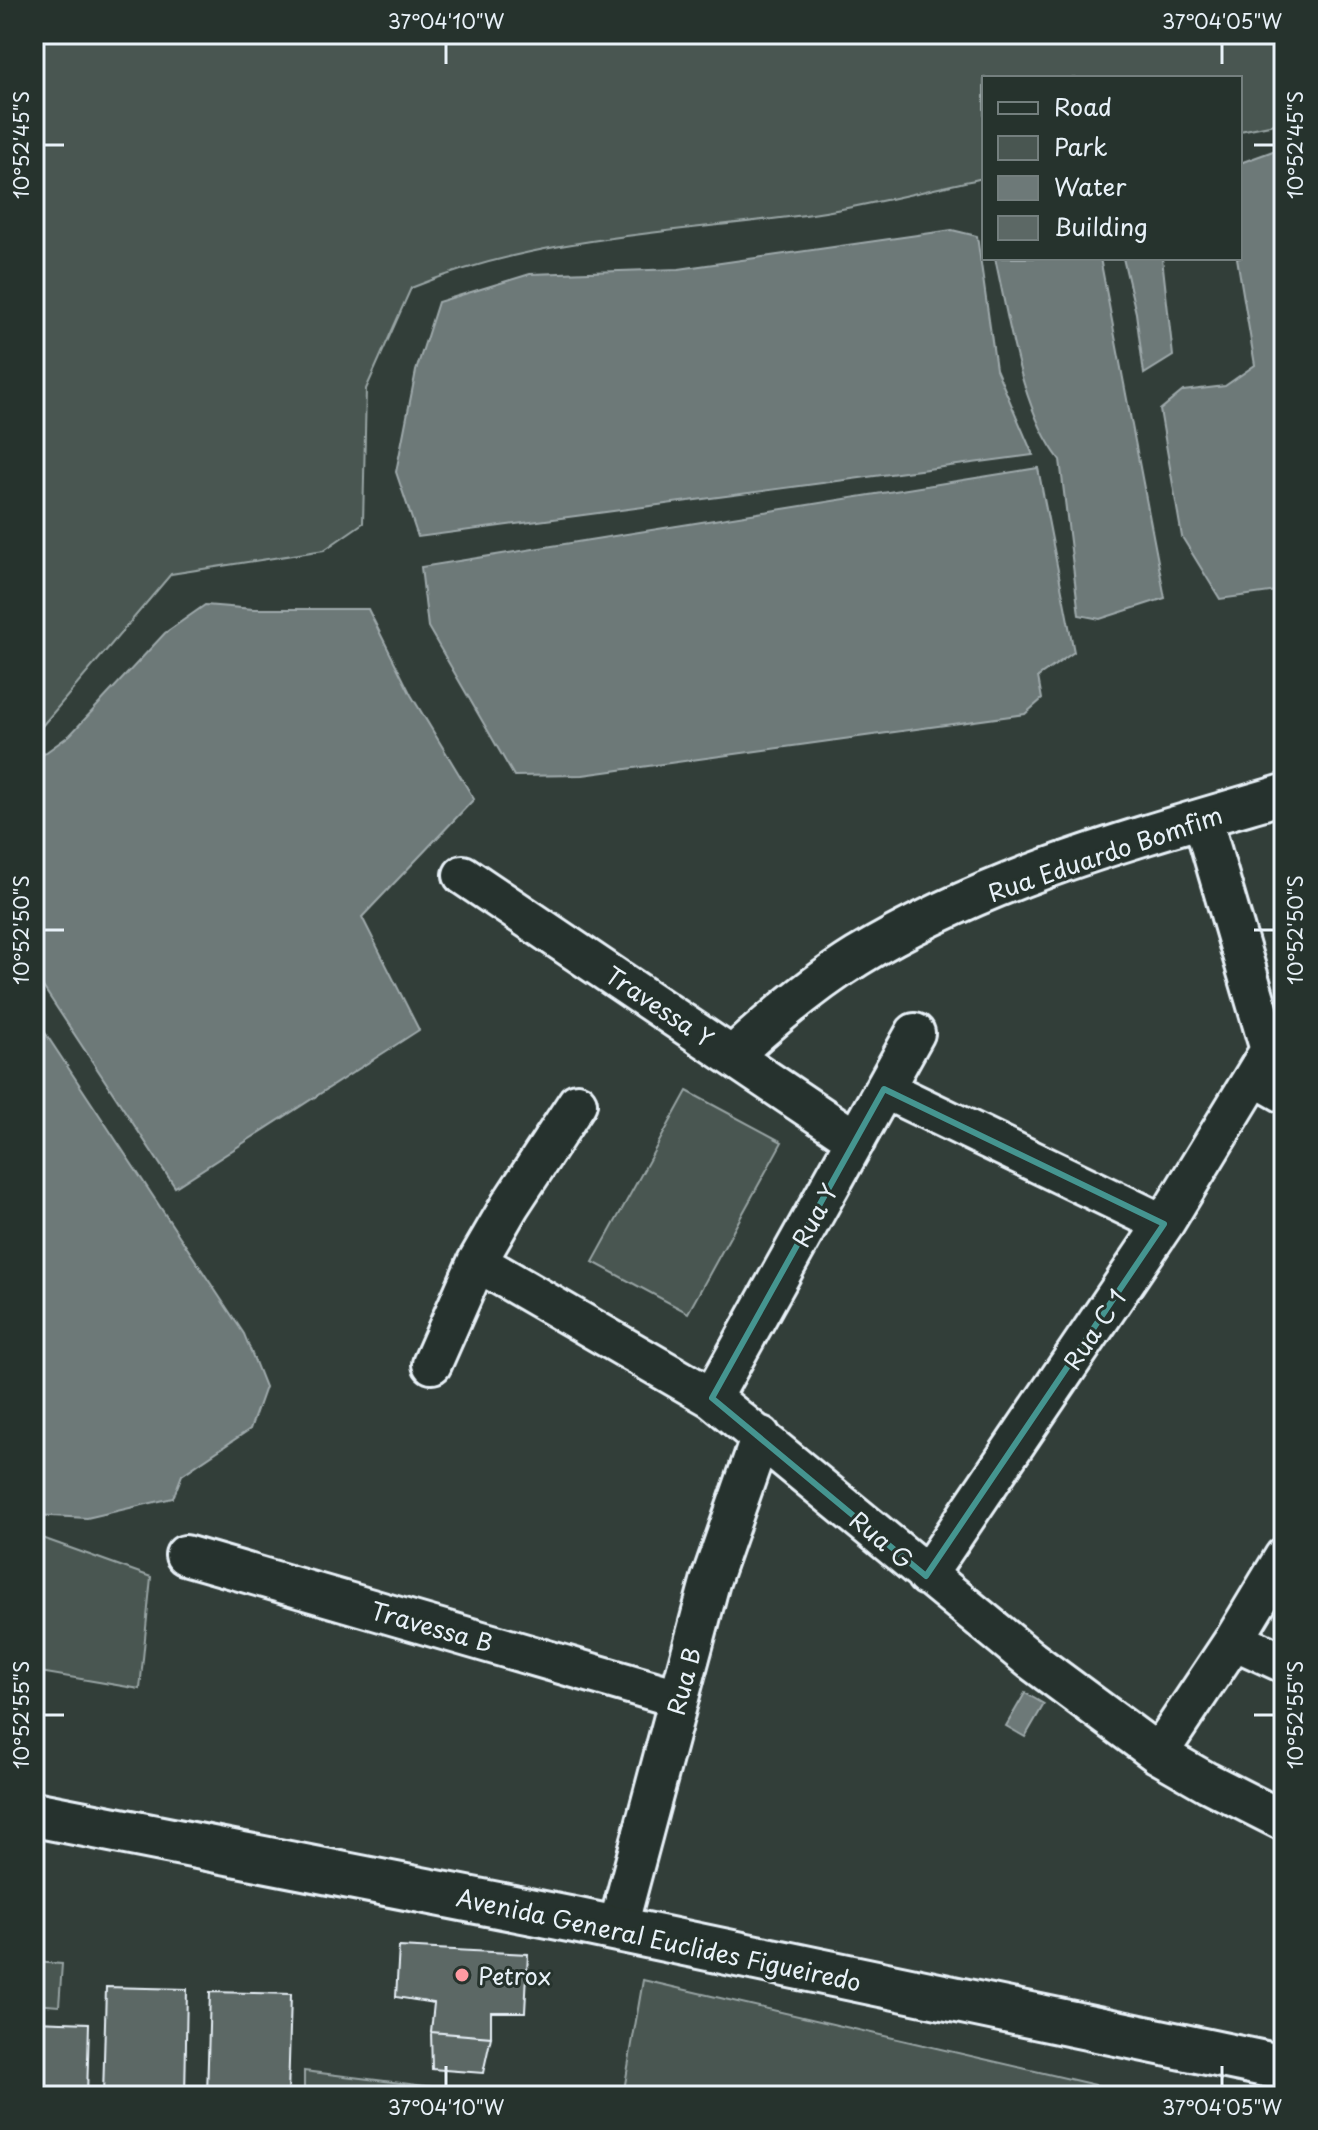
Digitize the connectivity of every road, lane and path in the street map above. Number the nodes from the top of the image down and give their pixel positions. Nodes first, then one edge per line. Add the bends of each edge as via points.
1 (1284, 794) edge
2 (1202, 818) junction
3 (463, 875) dead end
4 (915, 1033) dead end
5 (733, 1055) junction
6 (1273, 1066) edge
7 (884, 1089) junction
8 (577, 1103) dead end
9 (856, 1140) junction
10 (1164, 1224) junction
11 (477, 1262) junction
12 (432, 1364) dead end
13 (712, 1398) junction
14 (761, 1436) junction
15 (185, 1555) dead end
16 (1284, 1557) edge
17 (926, 1576) junction
18 (1234, 1640) junction
19 (1284, 1663) edge
20 (678, 1698) junction
21 (1158, 1754) junction
22 (34, 1814) edge
23 (1284, 1821) edge
24 (617, 1930) junction
25 (1284, 2068) edge

1 - 2 street, Rua Eduardo Bomfim
2 - 5 street, Rua Eduardo Bomfim via 1062,861 958,903 858,956 775,1016
2 - 6 street, Rua C 1
3 - 5 street, Travessa Y
4 - 7 street, Rua Y
5 - 9 street, Travessa Y
6 - 10 street, Rua C 1
7 - 9 street, Rua Y
7 - 10 street
8 - 11 street
9 - 13 street, Rua Y
10 - 17 street, Rua C 1
11 - 12 street
11 - 13 street, Rua G
13 - 14 street, Rua G
14 - 17 street, Rua G
14 - 20 street, Rua B via 725,1534
15 - 20 street, Travessa B
16 - 18 street
17 - 21 street, Rua G
18 - 19 street
18 - 21 street
20 - 24 street, Rua B
21 - 23 street, Rua G
22 - 24 main road, Avenida General Euclides Figueiredo
24 - 25 main road, Avenida General Euclides Figueiredo

